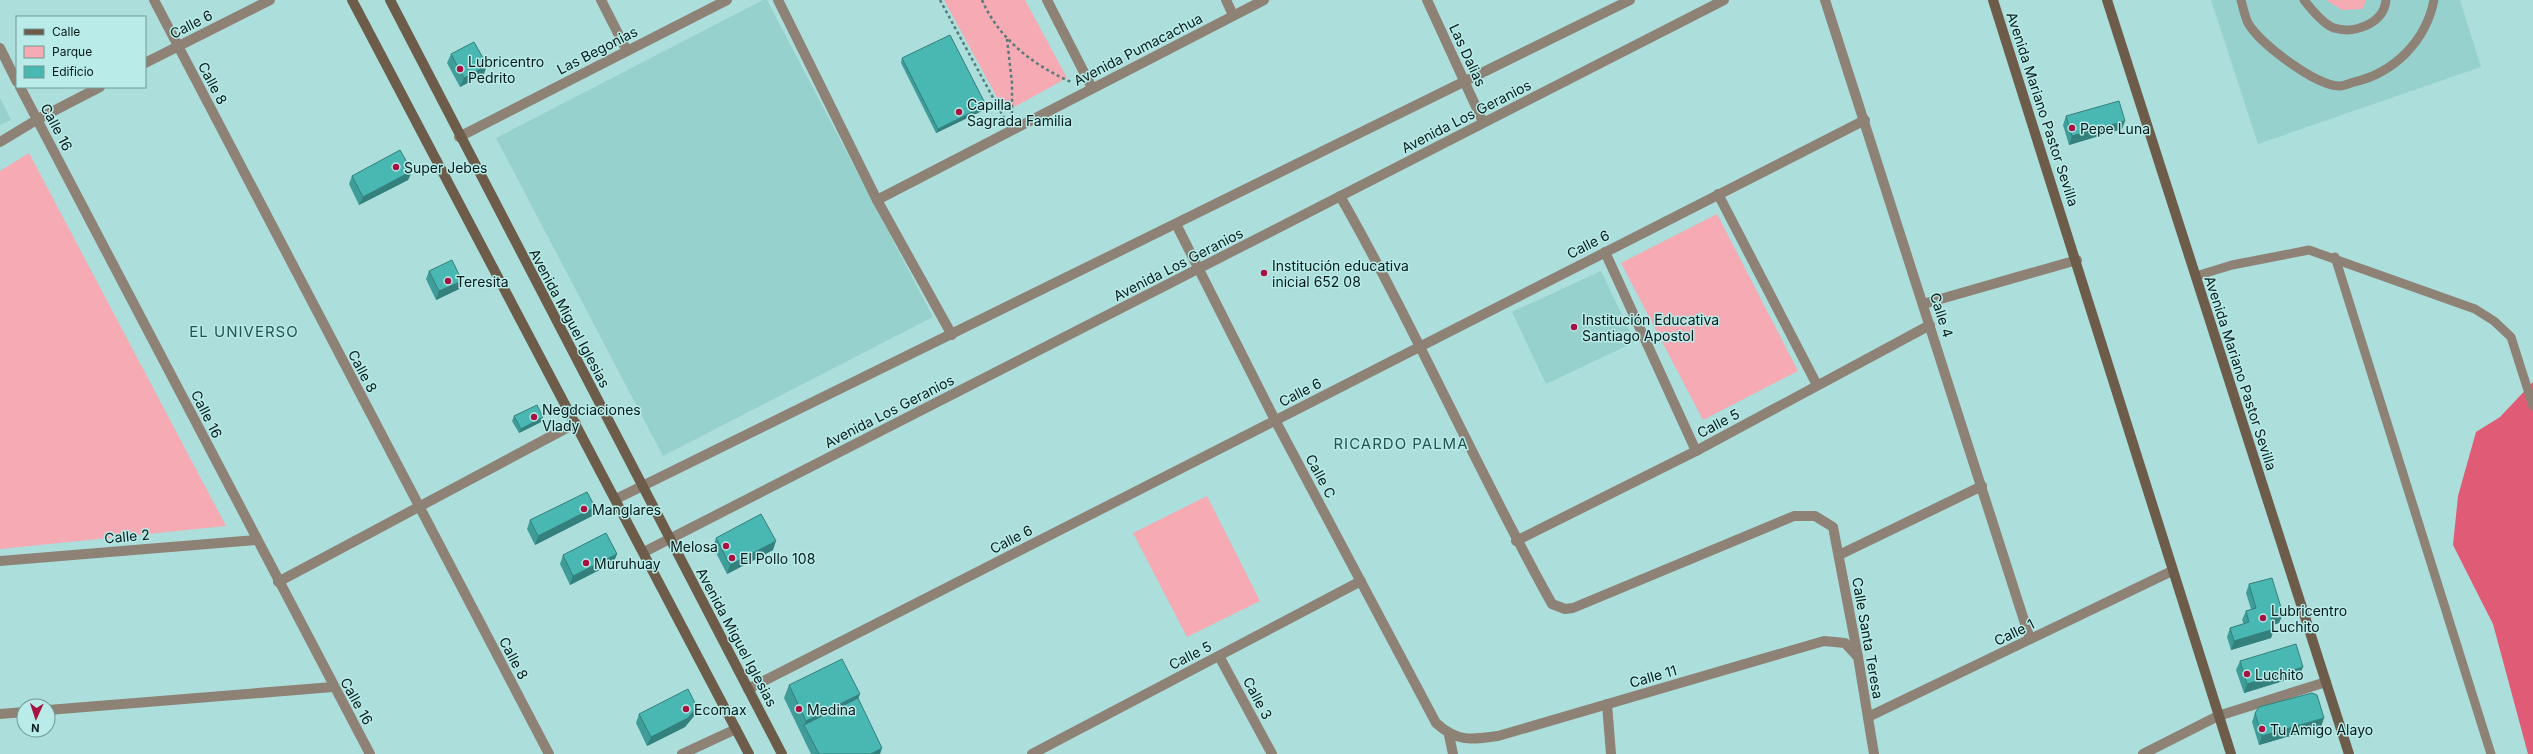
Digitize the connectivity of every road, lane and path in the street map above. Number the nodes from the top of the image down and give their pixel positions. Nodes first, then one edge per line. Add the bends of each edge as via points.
1 (154, 0) edge
2 (270, 0) edge
3 (352, 0) edge
4 (390, 0) edge
5 (601, 0) edge
6 (727, 0) edge
7 (778, 0) edge
8 (940, 0) edge
9 (982, 0) edge
10 (1047, 0) edge
11 (1226, 0) edge
12 (1264, 0) edge
13 (1427, 0) edge
14 (1630, 0) edge
15 (1724, 0) edge
16 (1825, 0) edge
17 (1993, 0) edge
18 (2107, 0) edge
19 (2241, 0) edge
20 (2304, 0) edge
21 (2386, 0) edge
22 (2434, 0) edge
23 (1617, 3) edge
24 (1233, 15) junction
25 (1007, 38) junction
26 (178, 46) junction
27 (0, 48) edge
28 (627, 51) junction
29 (146, 63) edge
30 (16, 80) edge
31 (1465, 81) junction
32 (21, 88) edge
33 (98, 88) edge
34 (1092, 88) junction
35 (38, 119) junction
36 (1865, 120) junction
37 (1483, 122) junction
38 (1011, 130) junction
39 (459, 137) junction
40 (0, 142) edge
41 (1718, 194) junction
42 (1340, 196) junction
43 (877, 200) junction
44 (1176, 224) junction
45 (1605, 252) junction
46 (2335, 258) junction
47 (2077, 260) junction
48 (1199, 269) junction
49 (2196, 276) junction
50 (1923, 304) junction
51 (1930, 324) junction
52 (952, 334) junction
53 (1420, 346) junction
54 (1817, 385) junction
55 (2533, 406) edge
56 (1275, 420) junction
57 (576, 423) junction
58 (1696, 451) junction
59 (1982, 486) junction
60 (642, 487) junction
61 (616, 499) junction
62 (418, 506) junction
63 (670, 539) junction
64 (256, 540) junction
65 (1516, 541) junction
66 (644, 552) junction
67 (1839, 555) junction
68 (0, 561) edge
69 (2172, 571) junction
70 (1361, 581) junction
71 (278, 582) junction
72 (2030, 639) junction
73 (1219, 656) junction
74 (1858, 657) junction
75 (2326, 682) junction
76 (333, 687) junction
77 (748, 689) junction
78 (1608, 704) junction
79 (56, 709) edge
80 (16, 713) edge
81 (0, 714) edge
82 (2218, 716) junction
83 (1868, 717) junction
84 (736, 729) junction
85 (1450, 735) junction
86 (370, 754) edge
87 (548, 754) edge
88 (682, 754) edge
89 (749, 754) edge
90 (782, 754) edge
91 (1032, 754) edge
92 (1271, 754) edge
93 (1453, 754) edge
94 (1611, 754) edge
95 (1874, 754) edge
96 (2143, 754) edge
97 (2231, 754) edge
98 (2349, 754) edge
99 (2491, 754) edge

1 - 26 street, Calle 8
2 - 26 street, Calle 6
3 - 57 main road
4 - 39 main road, Avenida Miguel Iglesias
5 - 28 street
6 - 28 street, Las Begonias
7 - 43 street
8 - 38 path
9 - 25 path
10 - 34 street
11 - 24 street
12 - 24 street, Avenida Pumacachua
13 - 31 street, Las Dalias
14 - 23 street
15 - 37 street, Avenida Los Geranios
16 - 36 street, Calle 4
17 - 47 main road, Avenida Mariano Pastor Sevilla
18 - 49 main road, Avenida Mariano Pastor Sevilla
19 - 22 lane via 2248,23 2277,53 2313,77 2339,86 2370,79 2396,64 2420,36
20 - 21 lane via 2334,28 2362,29 2377,18
23 - 31 street
24 - 34 street, Avenida Pumacachua
25 - 34 path via 1043,68 1073,83
25 - 38 path via 1012,83
26 - 29 street, Calle 6
26 - 62 street, Calle 8
27 - 30 street
28 - 39 street, Las Begonias
31 - 37 street, Las Dalias
31 - 44 street
32 - 35 street, Calle 16
33 - 35 street
34 - 38 street, Avenida Pumacachua
35 - 40 street
35 - 64 street, Calle 16
36 - 41 street, Calle 6
36 - 50 street, Calle 4
37 - 42 street, Avenida Los Geranios
38 - 43 street, Avenida Pumacachua
39 - 60 main road, Avenida Miguel Iglesias
41 - 45 street, Calle 6
41 - 54 street
42 - 48 street, Avenida Los Geranios
42 - 53 street
43 - 52 street
44 - 48 street, Calle C
44 - 52 street
45 - 53 street, Calle 6
45 - 58 street
46 - 49 lane via 2309,250 2232,264
46 - 55 lane via 2475,309 2494,321 2511,337
46 - 99 lane
47 - 50 street
47 - 69 main road, Avenida Mariano Pastor Sevilla
48 - 56 street, Calle C
48 - 63 street, Avenida Los Geranios
49 - 75 main road, Avenida Mariano Pastor Sevilla
50 - 51 street, Calle 4
51 - 54 street, Calle 5
51 - 59 street, Calle 4
52 - 60 street
53 - 56 street, Calle 6
53 - 65 street
54 - 58 street, Calle 5
56 - 70 street, Calle C
56 - 77 street, Calle 6
57 - 61 main road
57 - 62 street
58 - 65 street, Calle 5
59 - 67 street
59 - 72 street, Calle 4
60 - 61 street
60 - 63 main road, Avenida Miguel Iglesias
61 - 66 main road
62 - 71 street
62 - 87 street, Calle 8
63 - 66 street, Avenida Los Geranios
63 - 77 main road, Avenida Miguel Iglesias
64 - 68 street, Calle 2
64 - 71 street, Calle 16
65 - 67 street, Calle Santa Teresa via 1552,604 1565,609 1573,608 1794,516 1815,516 1834,527
66 - 84 main road
67 - 74 street, Calle Santa Teresa
69 - 72 street, Calle 1
69 - 82 main road, Avenida Mariano Pastor Sevilla
70 - 73 street, Calle 5
70 - 85 street, Calle C via 1436,723
71 - 76 street, Calle 16
72 - 83 street, Calle 1
73 - 91 street, Calle 5
73 - 92 street, Calle 3
74 - 78 street, Calle 11 via 1845,643 1824,641
74 - 83 street, Calle Santa Teresa
75 - 82 street
75 - 98 main road, Avenida Mariano Pastor Sevilla
76 - 79 street
76 - 86 street, Calle 16
77 - 90 main road, Avenida Miguel Iglesias
78 - 85 street, Calle 11 via 1498,736 1473,740
78 - 94 street
80 - 81 street
82 - 96 street
82 - 97 main road, Avenida Mariano Pastor Sevilla
83 - 95 street, Calle Santa Teresa
84 - 88 street
84 - 89 main road
85 - 93 street

